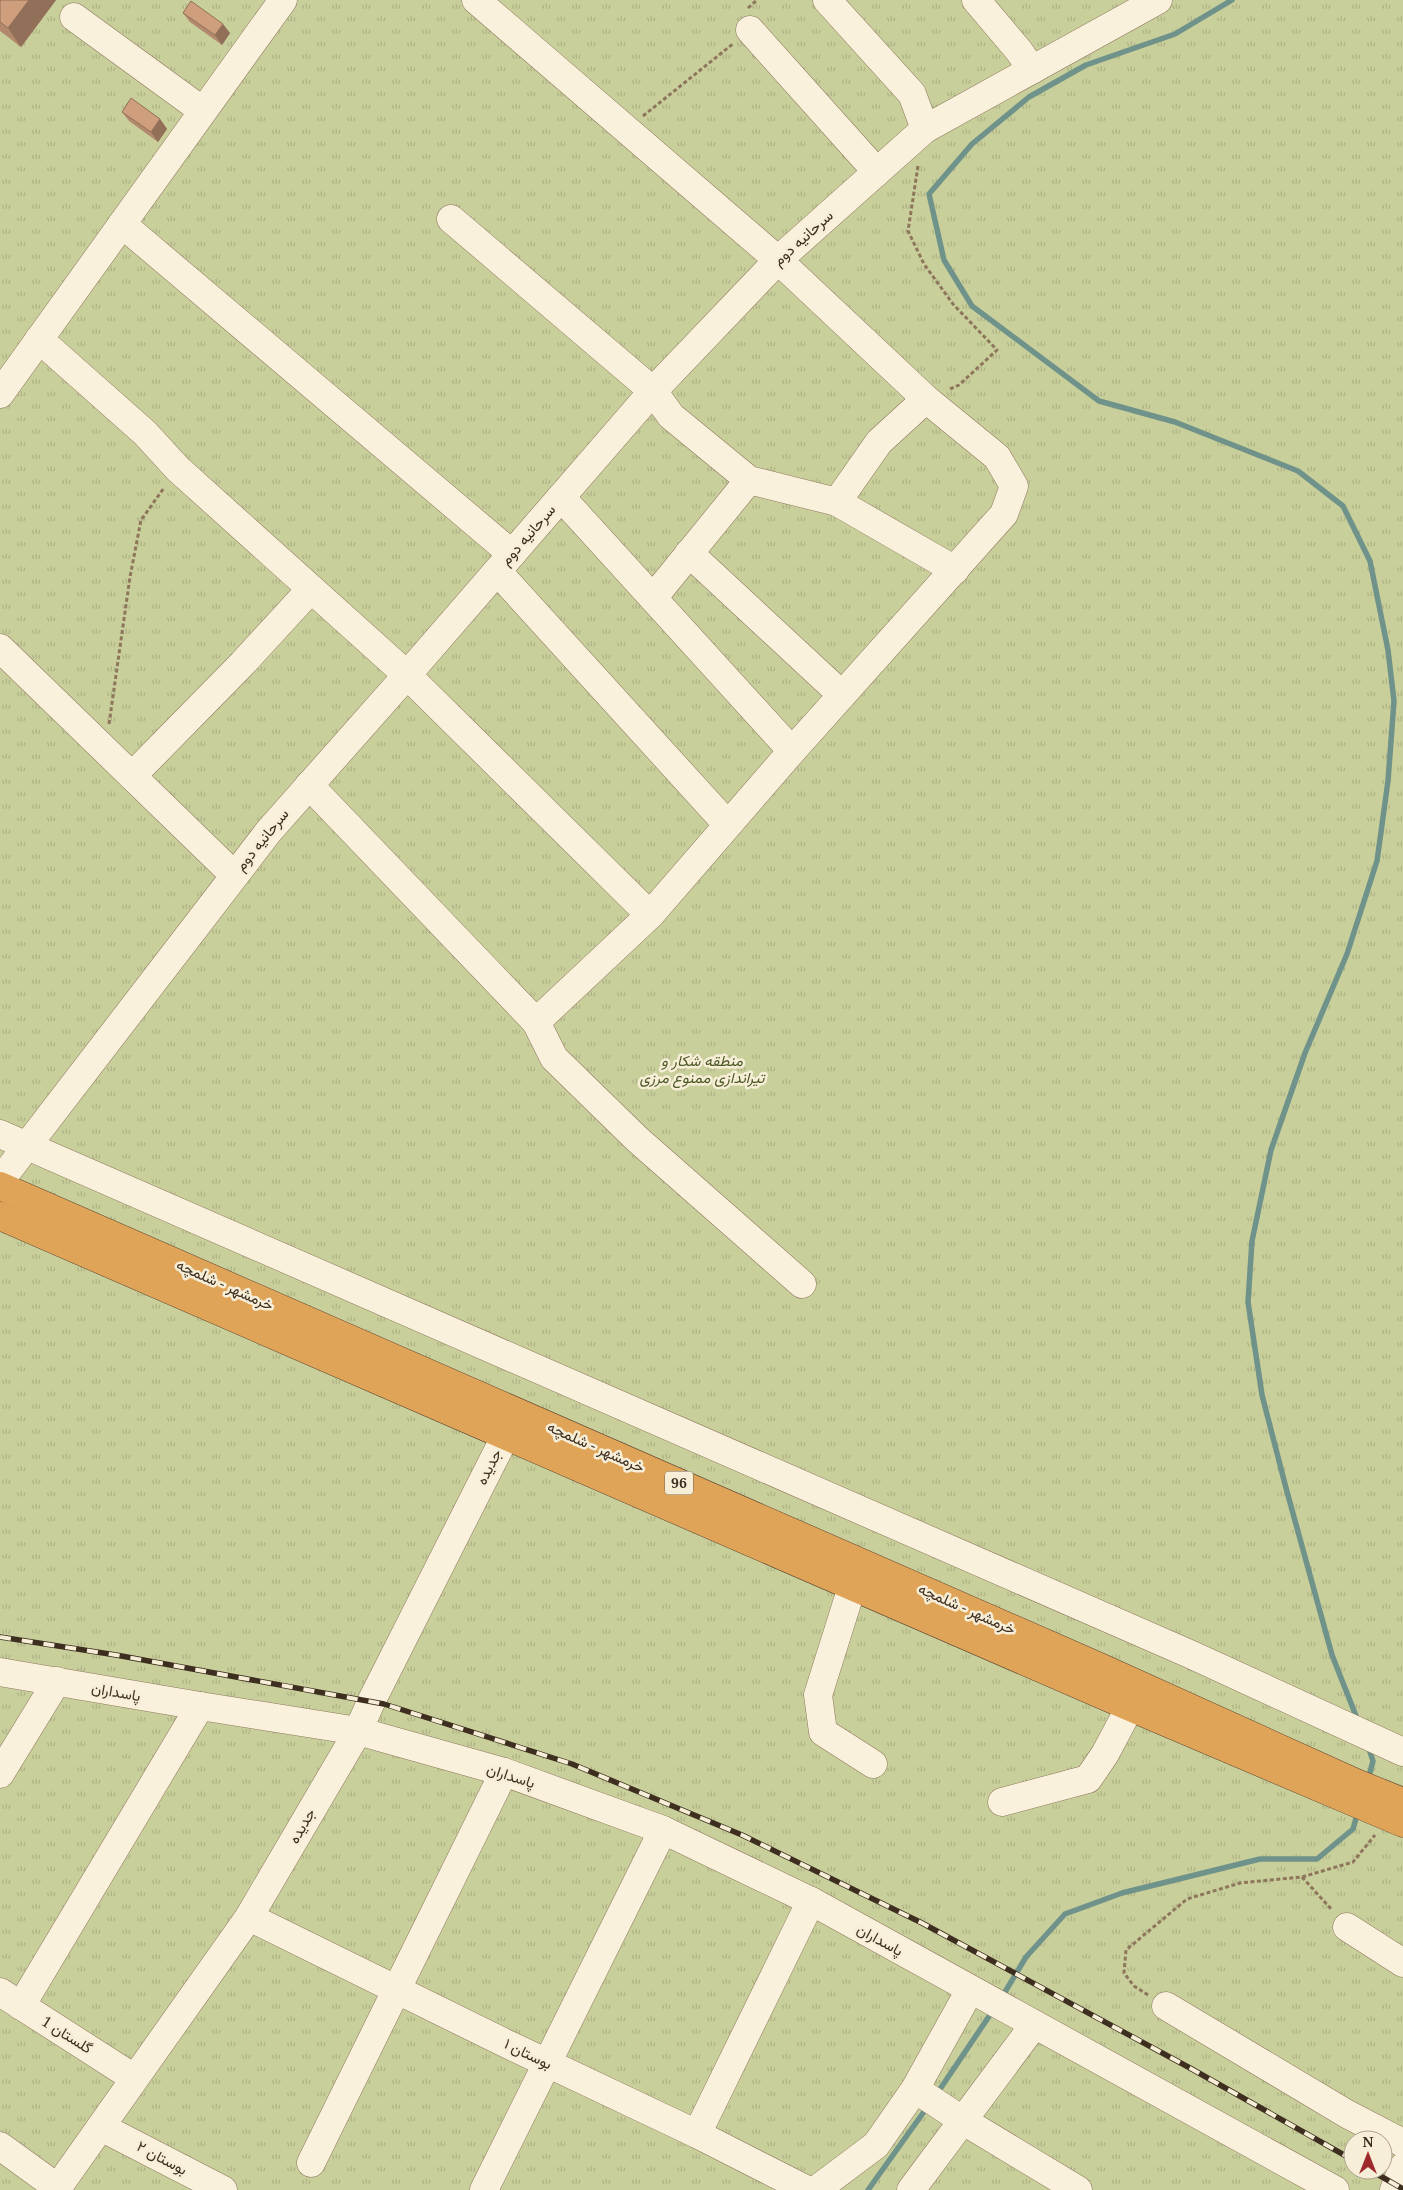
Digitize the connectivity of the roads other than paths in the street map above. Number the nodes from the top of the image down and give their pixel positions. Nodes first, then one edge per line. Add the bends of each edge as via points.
1 (283, 0) edge
2 (476, 0) edge
3 (827, 0) edge
4 (976, 0) edge
5 (1158, 0) edge
6 (74, 18) dead end
7 (750, 30) road end
8 (1032, 70) junction
9 (203, 111) junction
10 (926, 129) junction
11 (877, 172) junction
12 (451, 219) dead end
13 (122, 224) junction
14 (778, 260) junction
15 (39, 338) junction
16 (653, 391) junction
17 (0, 394) edge
18 (926, 399) junction
19 (749, 480) junction
20 (561, 497) junction
21 (837, 502) junction
22 (690, 553) junction
23 (504, 562) junction
24 (955, 570) junction
25 (311, 589) junction
26 (652, 598) junction
27 (0, 648) edge
28 (407, 675) junction
29 (842, 695) junction
30 (792, 751) junction
31 (132, 776) junction
32 (309, 785) junction
33 (727, 824) junction
34 (234, 875) junction
35 (650, 915) junction
36 (536, 1022) junction
37 (0, 1134) edge
38 (26, 1145) junction
39 (0, 1181) edge
40 (0, 1186) edge
41 (0, 1216) edge
42 (802, 1284) dead end
43 (518, 1412) junction
44 (504, 1436) junction
45 (852, 1587) junction
46 (0, 1672) edge
47 (57, 1682) junction
48 (200, 1706) junction
49 (1130, 1708) junction
50 (358, 1731) junction
51 (1403, 1752) edge
52 (872, 1764) dead end
53 (504, 1772) junction
54 (0, 1774) edge
55 (1002, 1802) dead end
56 (1378, 1804) edge
57 (663, 1830) junction
58 (811, 1901) junction
59 (249, 1917) junction
60 (1347, 1927) road end
61 (1403, 1963) edge
62 (398, 1989) junction
63 (976, 1993) junction
64 (10, 1999) edge
65 (1166, 2006) road end
66 (1034, 2025) junction
67 (546, 2062) junction
68 (134, 2078) junction
69 (919, 2091) junction
70 (955, 2115) junction
71 (101, 2127) junction
72 (697, 2134) junction
73 (1403, 2143) edge
74 (0, 2146) edge
75 (311, 2163) dead end
76 (1403, 2167) edge
77 (57, 2189) edge
78 (222, 2190) edge
79 (484, 2190) edge
80 (807, 2190) edge
81 (816, 2190) edge
82 (911, 2190) edge
83 (1078, 2190) edge
84 (1335, 2190) edge
85 (1394, 2190) edge

1 - 9 street
2 - 14 street
3 - 10 street via 912,94
4 - 8 street
5 - 8 street, سرحانیه دوم
6 - 9 street
7 - 11 street
8 - 10 street, سرحانیه دوم
9 - 13 street
10 - 11 street, سرحانیه دوم
11 - 14 street, سرحانیه دوم
12 - 16 street
13 - 15 street
13 - 23 street
14 - 16 street, سرحانیه دوم
14 - 18 street
15 - 17 street
15 - 25 street
16 - 19 street via 671,416
16 - 20 street, سرحانیه دوم
18 - 21 street via 879,442
18 - 24 street via 997,457 1014,486 1004,514
19 - 21 street
19 - 22 street
20 - 23 street, سرحانیه دوم
20 - 26 street
21 - 24 street
22 - 26 street
22 - 29 street
23 - 28 street, سرحانیه دوم
23 - 33 street
24 - 29 street
25 - 28 street
25 - 31 street
26 - 30 street
27 - 31 street
28 - 32 street, سرحانیه دوم
28 - 35 street
29 - 30 street
30 - 33 street
31 - 34 street
32 - 34 street, سرحانیه دوم
32 - 36 street
33 - 35 street
34 - 38 street, سرحانیه دوم
35 - 36 street
36 - 42 street via 560,1064 637,1139
37 - 38 street
38 - 39 street, سرحانیه دوم
38 - 51 street via 1192,1655
40 - 43 highway, خرمشهر - شلمچه / 96
41 - 44 highway, خرمشهر - شلمچه / 96
43 - 44 street, جدیده
43 - 56 highway, خرمشهر - شلمچه / 96 via 1102,1668
44 - 45 highway, خرمشهر - شلمچه / 96
44 - 50 street, جدیده
45 - 49 highway, خرمشهر - شلمچه / 96
45 - 52 street via 818,1695 823,1732
46 - 47 street, پاسداران
47 - 48 street, پاسداران
47 - 54 street
48 - 50 street, پاسداران
48 - 64 street
49 - 55 street via 1088,1779
49 - 56 highway, خرمشهر - شلمچه / 96
50 - 53 street, پاسداران
50 - 59 street, جدیده
53 - 57 street, پاسداران
53 - 62 street
57 - 58 street, پاسداران
57 - 67 street
58 - 63 street, پاسداران
58 - 72 street
59 - 62 street, بوستان ۱
59 - 68 street, جدیده
60 - 61 street
62 - 67 street, بوستان ۱
62 - 75 street
63 - 66 street, پاسداران
63 - 69 street
64 - 68 street, گلستان 1
65 - 73 street via 1347,2114
66 - 70 street
66 - 84 street, پاسداران
67 - 72 street, بوستان ۱
67 - 79 street
68 - 71 street, جدیده
69 - 70 street
69 - 81 street via 876,2145
70 - 82 street
70 - 83 street
71 - 77 street, جدیده
71 - 78 street, بوستان ۲
72 - 80 street, بوستان ۱
74 - 77 street
76 - 85 street

